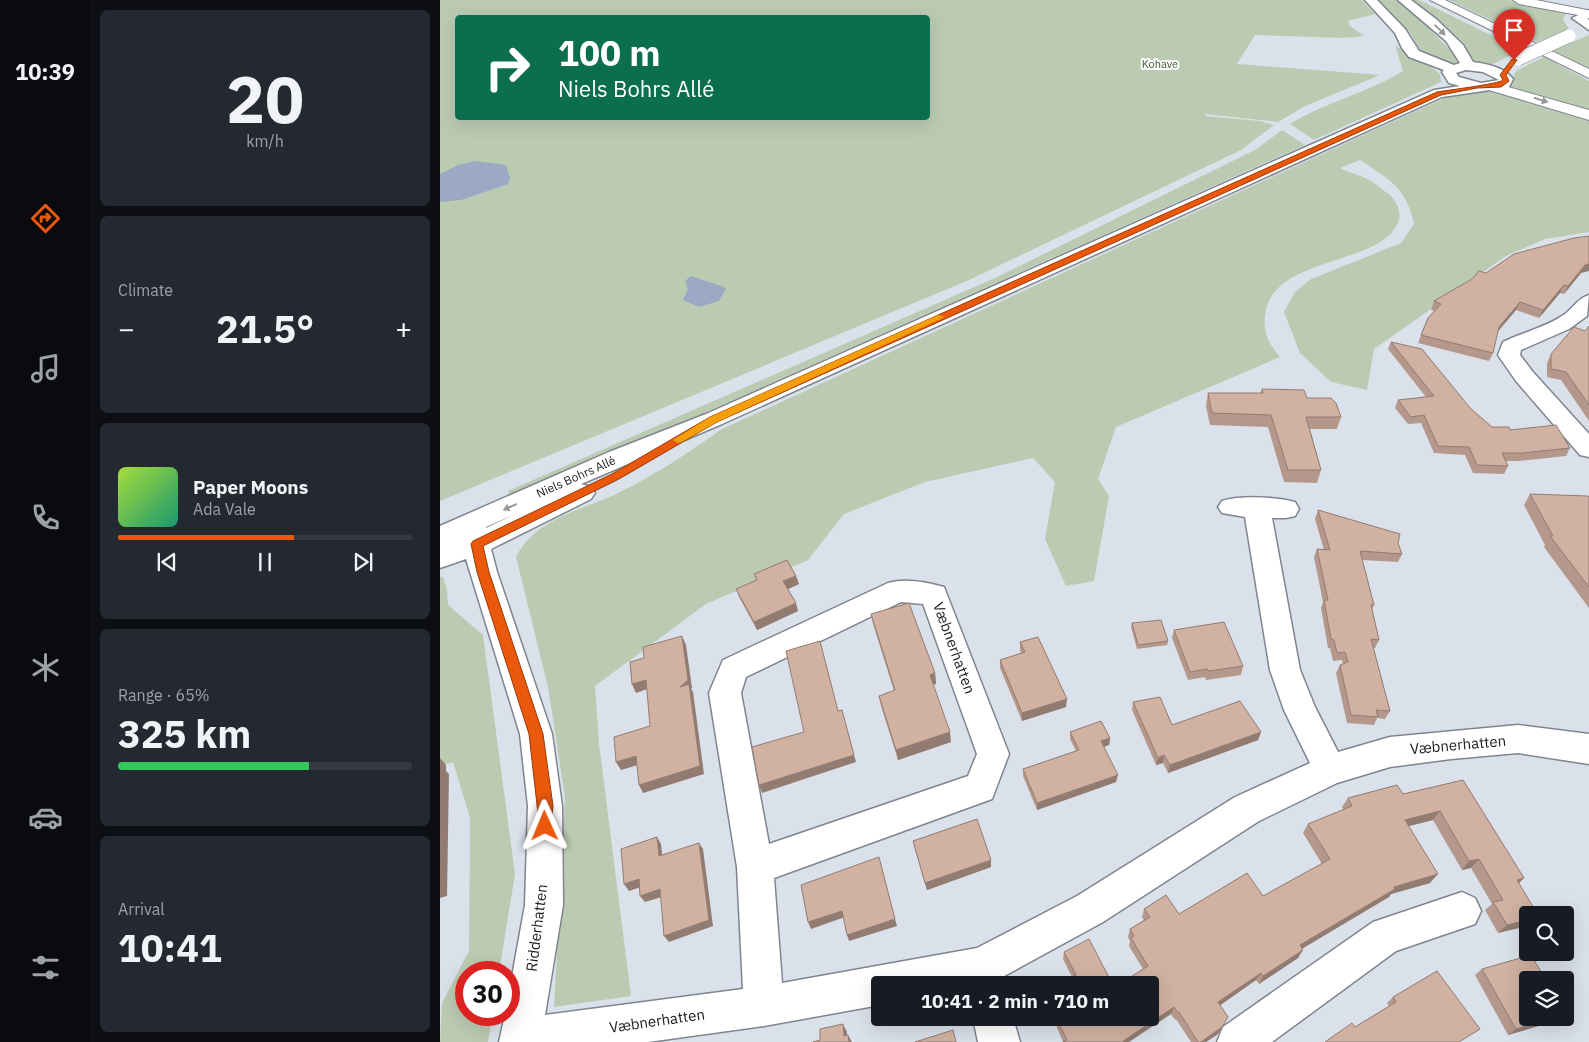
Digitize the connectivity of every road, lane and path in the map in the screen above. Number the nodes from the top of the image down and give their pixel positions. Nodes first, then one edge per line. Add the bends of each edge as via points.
1 (1371, 0) edge
2 (1404, 0) edge
3 (1436, 0) edge
4 (1519, 0) edge
5 (1587, 21) edge
6 (1516, 60) junction
7 (1468, 67) junction
8 (1483, 68) junction
9 (1454, 74) junction
10 (1589, 74) edge
11 (1498, 81) junction
12 (1477, 86) junction
13 (1439, 93) junction
14 (1589, 115) edge
15 (1589, 301) edge
16 (1589, 449) edge
17 (1286, 509) dead end
18 (474, 534) junction
19 (440, 537) edge
20 (440, 558) edge
21 (1589, 749) edge
22 (1330, 770) junction
23 (755, 867) junction
24 (1462, 911) dead end
25 (983, 976) edge
26 (871, 987) edge
27 (764, 1006) junction
28 (995, 1026) edge
29 (520, 1041) edge
30 (999, 1042) edge
31 (1238, 1042) edge

1 - 9 street via 1401,32 1414,54
2 -> 7 street via 1449,39 1466,59
3 - 10 main road
4 - 5 main road
5 - 6 street, bridge via 1572,35
6 - 8 street
6 - 11 street
7 - 8 street
7 - 9 street
8 - 11 street
9 - 12 street
9 - 13 street, Niels Bohrs Allé
11 - 12 street
11 -> 14 main road
12 - 13 street, Niels Bohrs Allé
13 - 18 street, Niels Bohrs Allé via 714,419 615,477
15 - 16 street via 1578,316 1562,327 1524,339 1511,347 1509,355
17 - 22 street via 1244,508 1285,670 1300,710
18 - 19 street, Niels Bohrs Allé
18 - 20 street, Niels Bohrs Allé
18 - 29 street, Ridderhatten via 483,572 536,734 545,806 544,905
21 - 22 street, Væbnerhatten via 1518,740 1451,744 1390,752
22 - 25 street, Væbnerhatten via 1247,809
23 - 23 street, Væbnerhatten via 724,692 734,668 898,592 934,595 993,754 980,788
23 - 27 street, Væbnerhatten
24 - 31 street via 1386,935
26 - 27 street, Væbnerhatten
27 - 29 street, Væbnerhatten
28 - 30 street

